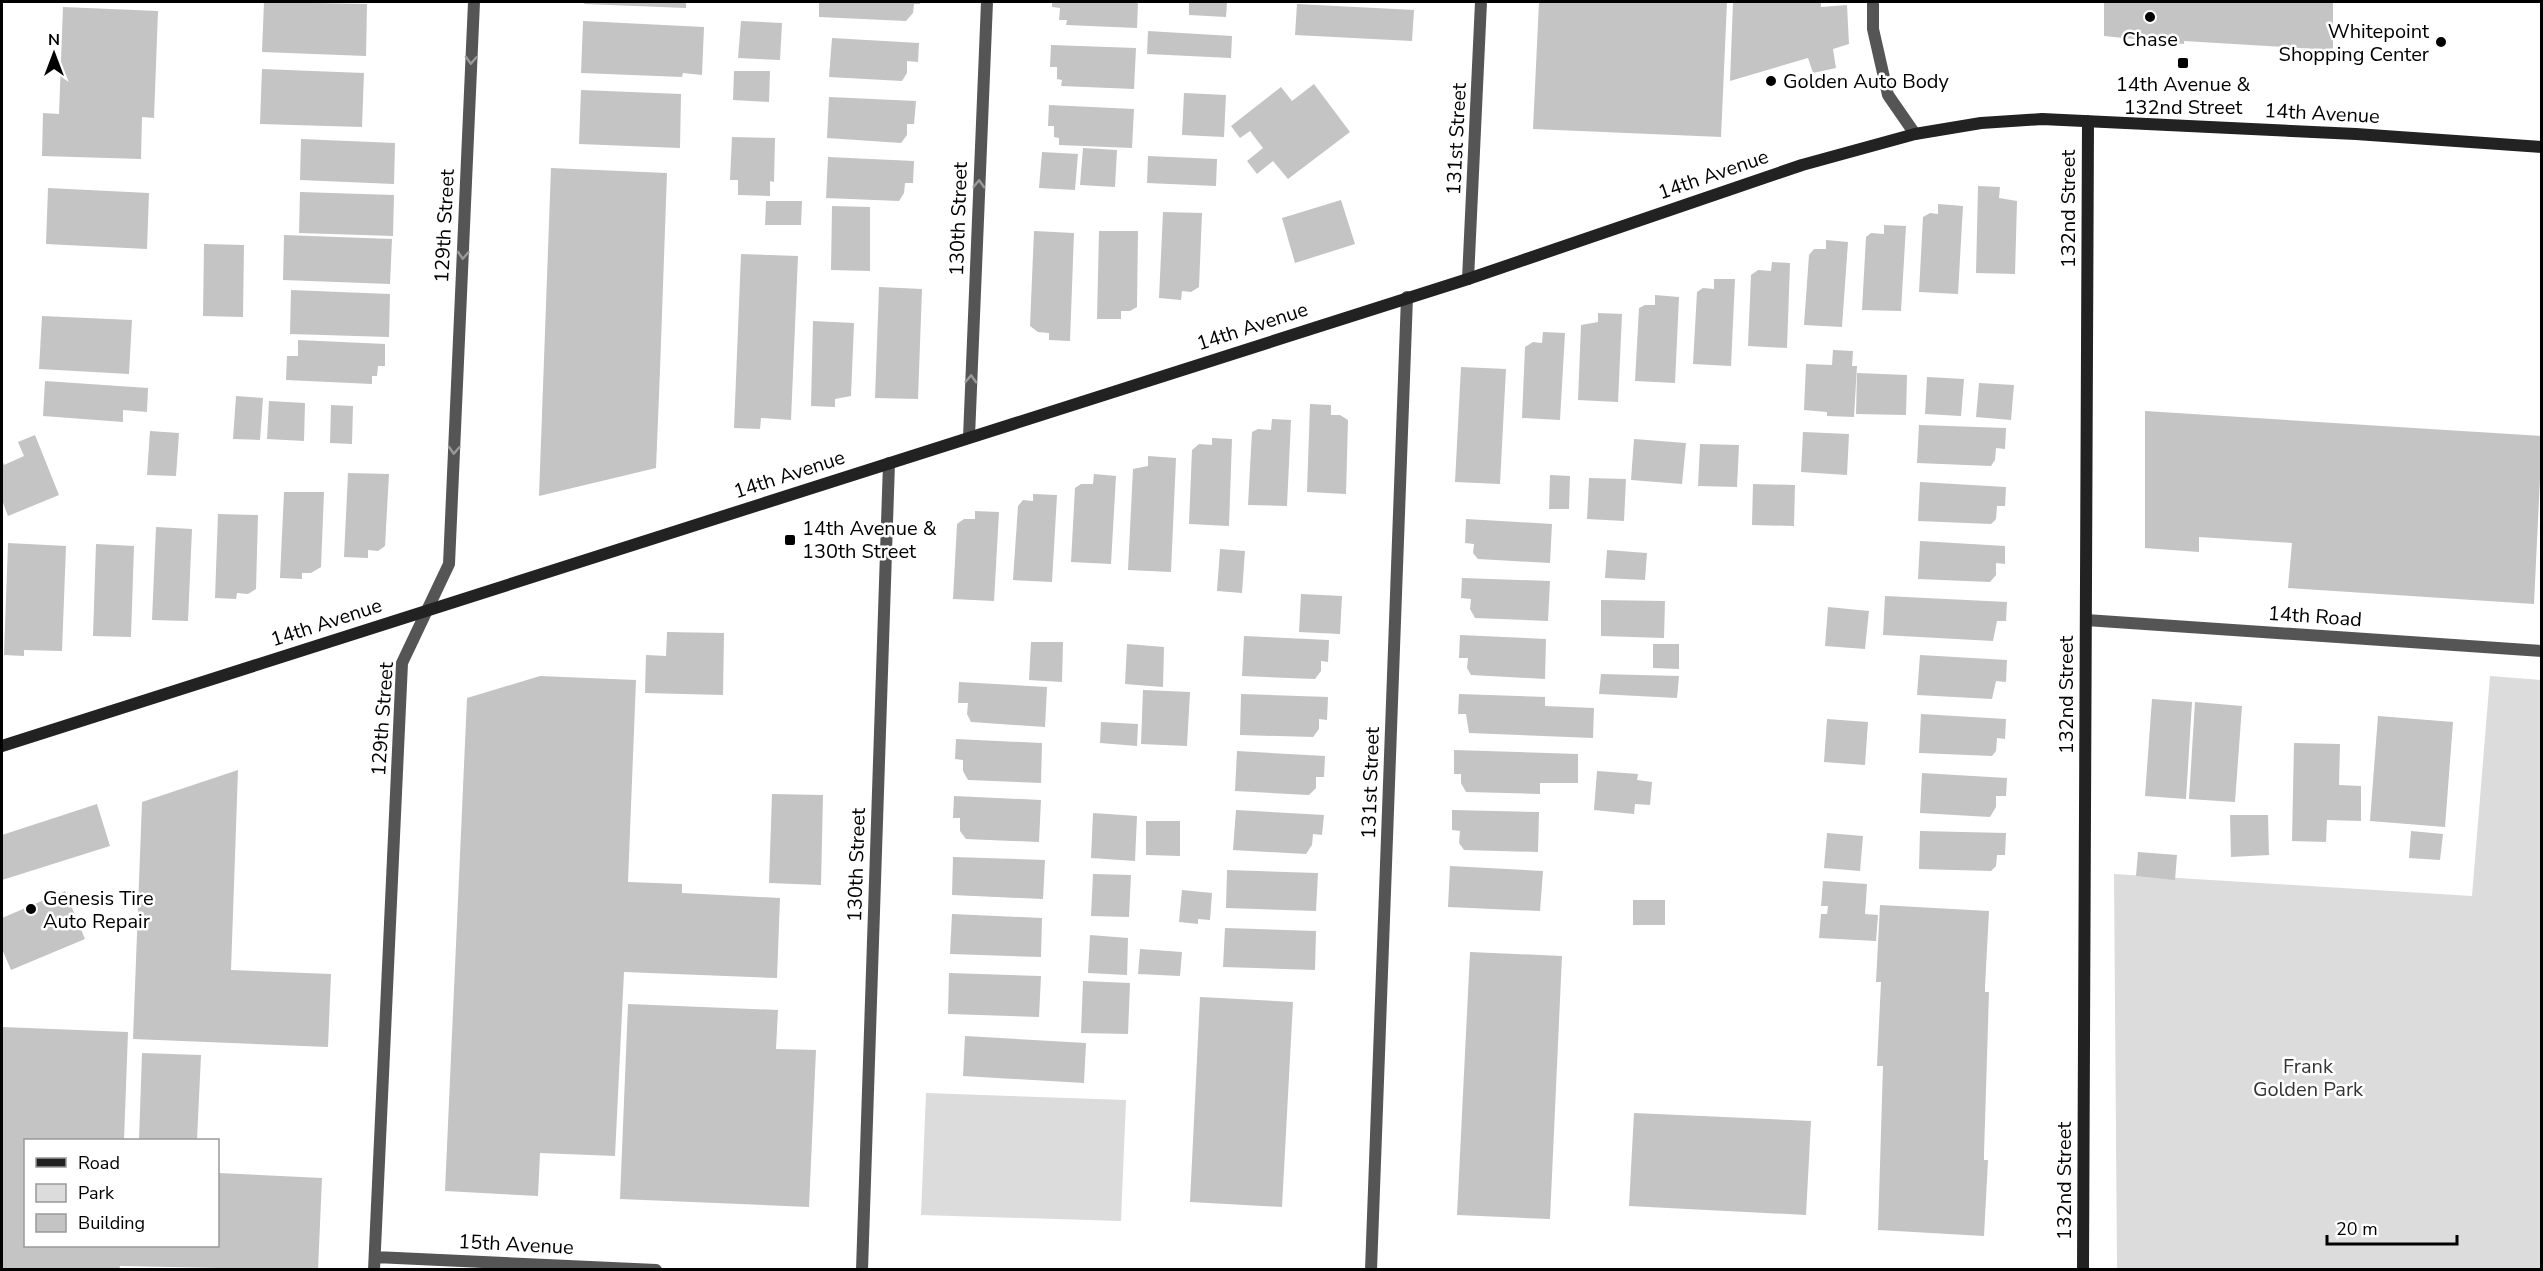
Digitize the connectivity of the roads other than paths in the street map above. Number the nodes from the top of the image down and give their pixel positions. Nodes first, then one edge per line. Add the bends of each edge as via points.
1 (474, 2) edge
2 (987, 2) edge
3 (1481, 2) edge
4 (1873, 2) edge
5 (2088, 121) junction
6 (1915, 134) junction
7 (2541, 147) edge
8 (1468, 279) junction
9 (1407, 297) junction
10 (969, 437) junction
11 (889, 463) junction
12 (426, 610) junction
13 (2086, 620) junction
14 (2541, 651) edge
15 (2, 746) edge
16 (375, 1263) edge
17 (656, 1269) edge
18 (862, 1269) edge
19 (1371, 1269) edge
20 (2083, 1269) edge

1 -> 12 street, 129th Street via 449,564
10 -> 2 street, 130th Street
3 - 8 street, 131st Street
4 - 6 street via 1873,29 1888,94
5 - 6 street, 14th Avenue via 1982,123
5 - 7 street, 14th Avenue
5 - 13 street, 132nd Street
6 - 8 street, 14th Avenue via 1792,169
8 - 9 street, 14th Avenue
9 - 10 street, 14th Avenue
9 - 19 street, 131st Street
10 - 11 street, 14th Avenue
11 - 12 street, 14th Avenue
11 - 18 street, 130th Street
12 - 15 street, 14th Avenue
12 - 16 street, 129th Street via 402,663
13 - 14 street, 14th Road
13 - 20 street, 132nd Street
16 - 17 street, 15th Avenue

